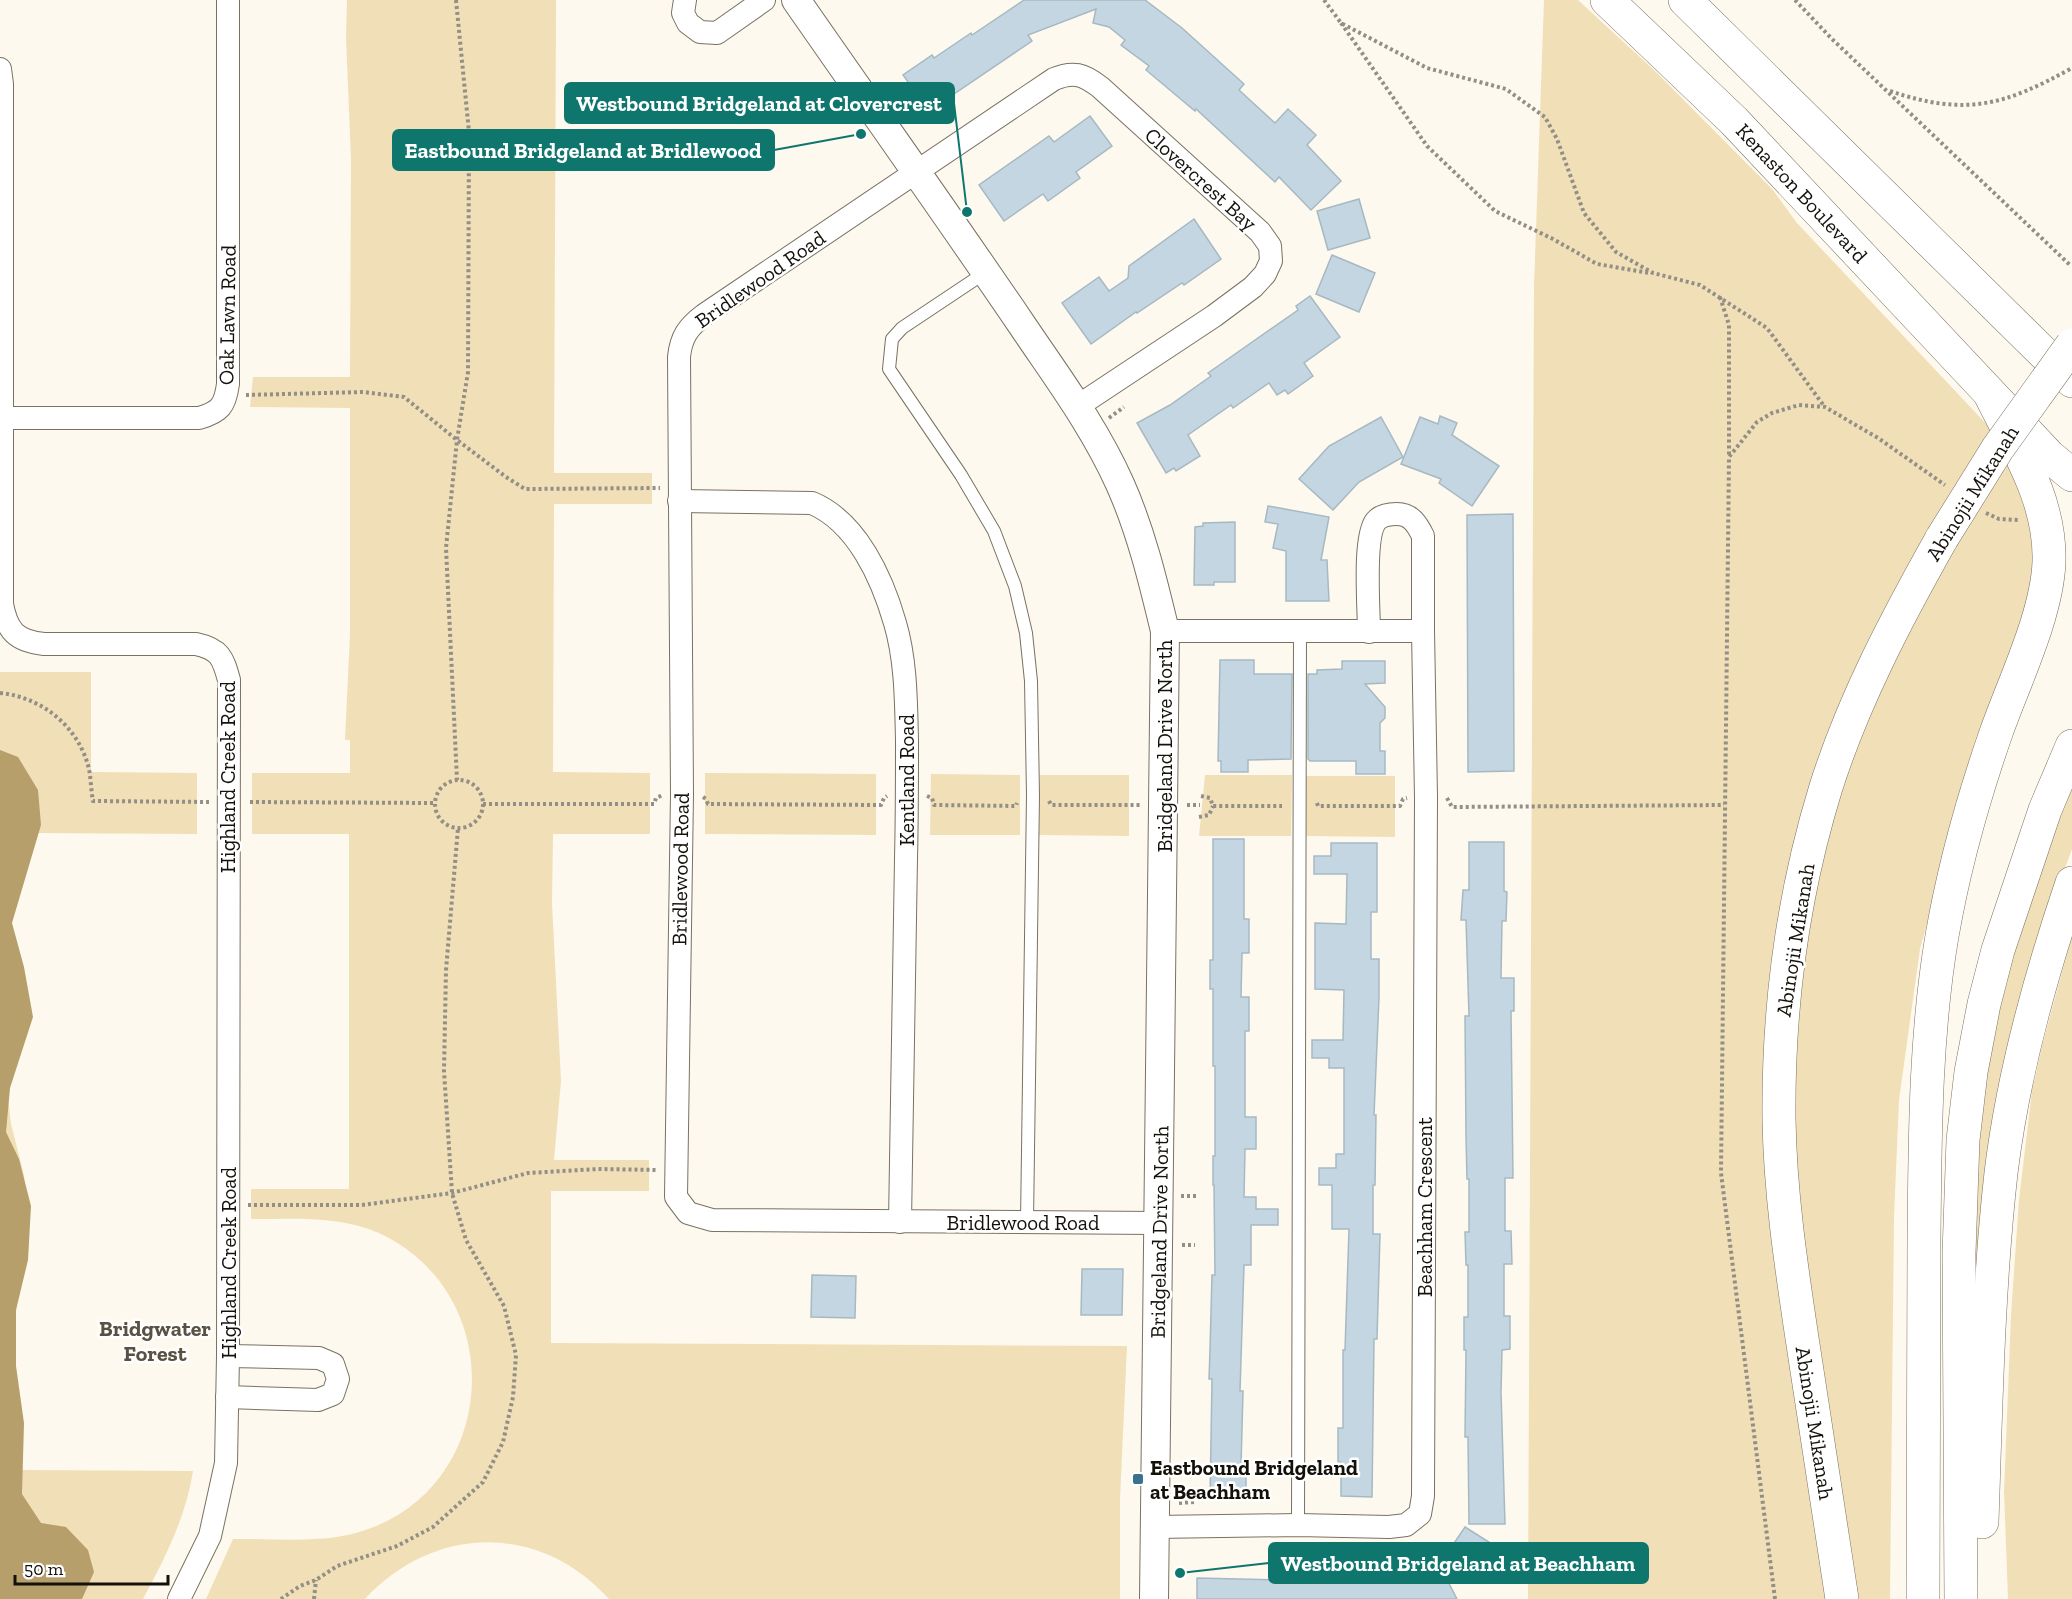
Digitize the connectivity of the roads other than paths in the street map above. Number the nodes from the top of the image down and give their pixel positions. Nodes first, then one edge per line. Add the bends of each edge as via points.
1 (228, 0) edge
2 (686, 0) edge
3 (764, 0) edge
4 (796, 0) edge
5 (1607, 0) edge
6 (1685, 0) edge
7 (0, 69) edge
8 (916, 172) junction
9 (987, 271) junction
10 (2020, 330) junction
11 (2072, 345) edge
12 (2072, 356) edge
13 (2072, 381) edge
14 (1990, 394) junction
15 (1078, 406) junction
16 (3, 418) junction
17 (2072, 475) edge
18 (679, 494) junction
19 (1165, 631) junction
20 (1423, 631) junction
21 (1300, 632) junction
22 (1369, 632) junction
23 (2072, 746) edge
24 (2072, 883) edge
25 (900, 1222) junction
26 (1027, 1222) junction
27 (1158, 1223) junction
28 (228, 1356) junction
29 (227, 1397) junction
30 (1298, 1525) junction
31 (1155, 1527) junction
32 (179, 1599) edge
33 (1154, 1599) edge
34 (1842, 1599) edge
35 (1923, 1599) edge
36 (1961, 1599) edge
37 (1979, 1599) edge

1 - 16 street, Oak Lawn Road via 226,400 215,414 199,418
2 - 3 street via 683,13 688,24 700,32 717,33
4 - 8 street, Bridgeland Drive North
5 - 14 main road, Kenaston Boulevard via 1734,121
6 - 10 main road
7 - 16 street, Highland Creek Road
8 - 9 street, Bridgeland Drive North
8 - 15 street, Clovercrest Bay via 1054,79 1076,73 1100,87 1260,232 1270,246 1271,261 1253,287
8 - 18 street, Bridlewood Road via 686,331 679,357
9 - 15 street, Bridgeland Drive North
9 - 26 lane via 902,328 892,339 889,369 994,531 1015,586 1026,633 1033,795
10 - 12 main road
10 - 13 main road
11 - 34 main road, Abinojii Mikanah, bridge via 1998,448 1942,538 1888,637 1827,786 1798,898 1783,1003 1779,1120 1786,1214 1805,1359
14 - 17 main road, Kenaston Boulevard
14 - 35 main road via 2036,489 2048,535 2049,565 2043,602 1968,822 1942,937 1934,993 1925,1141
15 - 19 street, Bridgeland Drive North via 1120,484 1151,573
16 - 28 street, Highland Creek Road via 2,604 13,633 26,642 44,644 210,647 224,660 229,680
18 - 25 street, Kentland Road via 812,503 825,509 857,542 871,564 895,624 906,695 908,794
18 - 25 street, Bridlewood Road via 682,794 676,1197 688,1213 712,1220
19 - 21 street
19 - 27 street, Bridgeland Drive North
20 - 22 street
20 - 22 street, Beachham Crescent via 1423,536 1405,514 1387,514 1376,520 1368,538
20 - 30 street, Beachham Crescent via 1423,1496 1420,1514 1406,1525
21 - 22 street
21 - 30 lane
23 - 36 main road via 2045,810 1998,950 1971,1072 1959,1252
24 - 37 main road via 2026,1038 2002,1172 1992,1283
25 - 26 street, Bridlewood Road
26 - 27 street, Bridlewood Road
27 - 31 street, Bridgeland Drive North
28 - 29 street, Highland Creek Road
28 - 29 street via 319,1358 333,1364 338,1379 333,1394 318,1400
29 - 32 street, Highland Creek Road via 226,1463 210,1536
30 - 31 street, Beachham Crescent
31 - 33 street, Bridgeland Drive North

